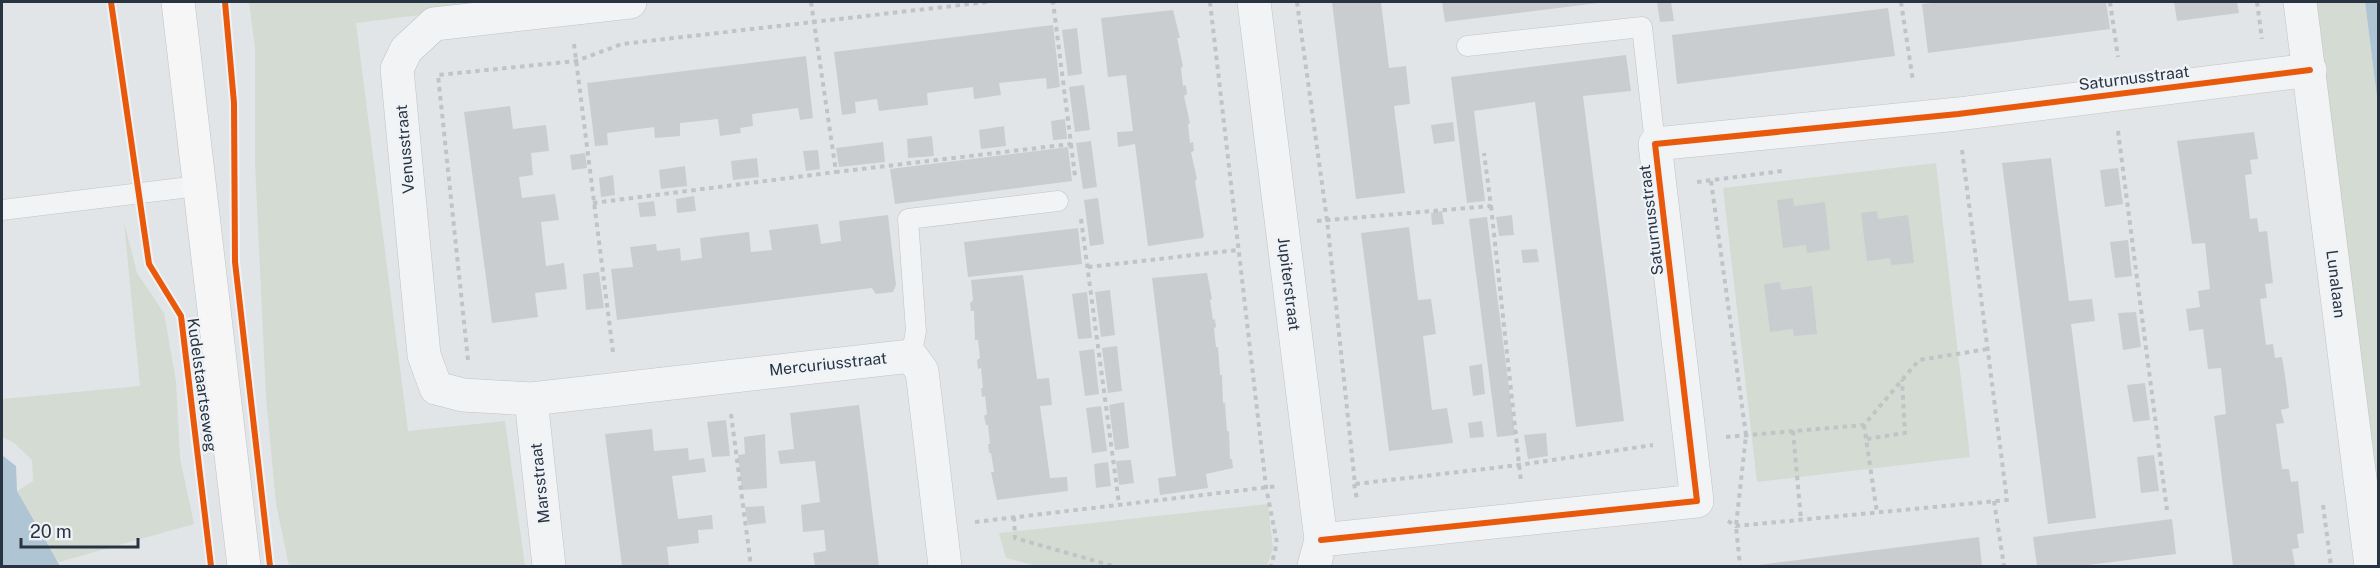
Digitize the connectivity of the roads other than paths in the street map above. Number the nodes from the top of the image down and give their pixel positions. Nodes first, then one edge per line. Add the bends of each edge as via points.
1 (178, 2) edge
2 (630, 2) edge
3 (1254, 2) edge
4 (2300, 2) edge
5 (1467, 46) dead end
6 (2310, 70) junction
7 (1655, 144) junction
8 (198, 186) junction
9 (1058, 201) dead end
10 (2, 210) edge
11 (911, 356) junction
12 (531, 399) junction
13 (1318, 553) edge
14 (244, 567) edge
15 (549, 567) edge
16 (945, 567) edge
17 (2371, 567) edge

1 - 8 main road, Kudelstaartseweg
2 - 12 street, Venusstraat via 434,24 406,50 397,69 424,355 436,388 464,395
3 - 13 street, Jupiterstraat via 1314,482
4 - 6 street, Lunalaan
5 - 7 lane, Saturnusstraat via 1641,27
6 - 7 street, Saturnusstraat via 1958,114
6 - 17 street, Lunalaan
7 - 13 street, Saturnusstraat via 1697,501 1525,518
8 - 10 lane
8 - 14 main road, Kudelstaartseweg
9 - 11 lane via 908,219 916,331
11 - 12 street, Mercuriusstraat
11 - 16 street, Mercuriusstraat via 922,371
12 - 15 street, Marsstraat

